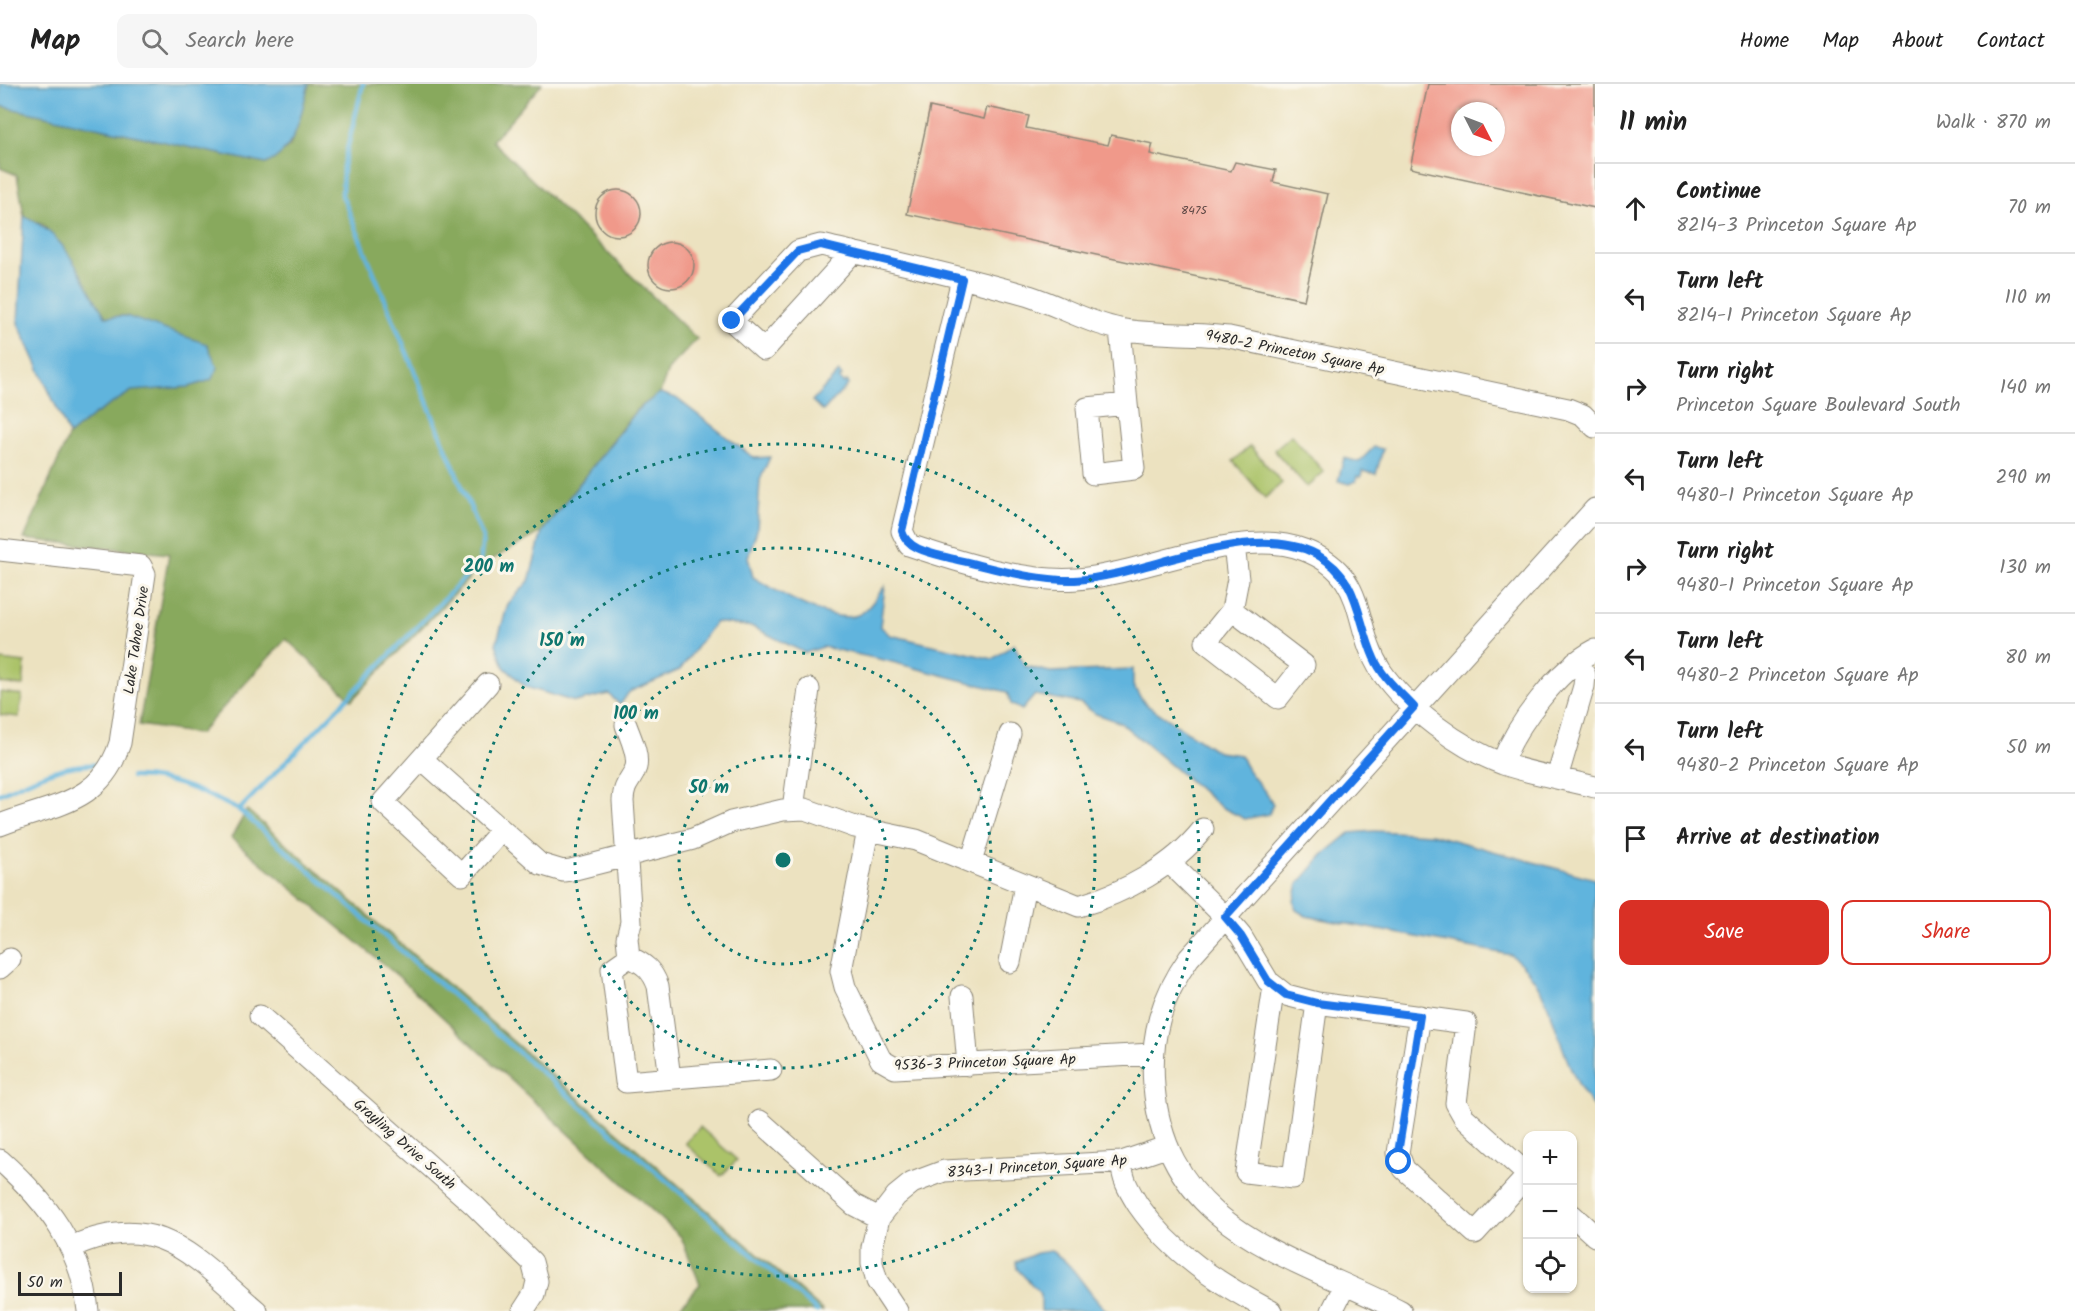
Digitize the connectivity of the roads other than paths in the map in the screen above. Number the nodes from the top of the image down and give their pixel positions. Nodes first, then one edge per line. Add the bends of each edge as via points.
1 (853, 252) junction
2 (962, 279) junction
3 (1120, 329) junction
4 (1127, 404) dead end
5 (1595, 427) edge
6 (1595, 509) edge
7 (1234, 545) junction
8 (0, 550) edge
9 (1232, 610) junction
10 (1595, 650) edge
11 (1575, 662) junction
12 (488, 684) dead end
13 (809, 689) dead end
14 (1414, 707) junction
15 (626, 725) dead end
16 (1010, 734) dead end
17 (422, 759) junction
18 (1502, 763) junction
19 (1557, 777) junction
20 (1595, 787) edge
21 (793, 809) junction
22 (0, 825) edge
23 (1203, 829) dead end
24 (502, 830) junction
25 (868, 830) junction
26 (628, 856) junction
27 (971, 862) junction
28 (1169, 862) junction
29 (1025, 885) junction
30 (1225, 917) junction
31 (629, 957) junction
32 (1010, 962) dead end
33 (1274, 986) junction
34 (962, 996) dead end
35 (1317, 1003) junction
36 (260, 1016) dead end
37 (1420, 1016) junction
38 (1152, 1054) junction
39 (968, 1065) junction
40 (771, 1070) dead end
41 (669, 1078) junction
42 (760, 1121) dead end
43 (1166, 1147) junction
44 (0, 1160) edge
45 (1122, 1162) junction
46 (1523, 1171) edge
47 (1523, 1179) edge
48 (879, 1218) junction
49 (1577, 1220) edge
50 (1595, 1236) edge
51 (71, 1247) junction
52 (1345, 1285) junction
53 (88, 1311) edge
54 (257, 1311) edge
55 (523, 1311) edge
56 (897, 1311) edge
57 (1271, 1311) edge
58 (1332, 1311) edge
59 (1401, 1311) edge

1 - 1 street, 9480-2 Princeton Square Ap via 821,245 798,251 732,321 764,350
1 - 2 street, 9480-2 Princeton Square Ap
2 - 3 street, 9480-2 Princeton Square Ap via 1032,297
2 - 7 street via 902,531 909,545 1033,578 1076,580
3 - 4 street
3 - 5 street, 9480-2 Princeton Square Ap via 1239,339 1568,409 1583,415
6 - 14 street
7 - 9 street via 1238,579
7 - 14 street via 1286,543 1329,564 1349,584 1381,671
8 - 22 street, Lake Tahoe Drive via 141,566 145,574 114,763 103,779 76,799
9 - 9 street via 1206,642 1278,698 1304,665
10 - 11 street
11 - 18 street via 1521,722
11 - 19 street via 1585,675 1584,686
12 - 17 street
13 - 21 street
14 - 18 street via 1461,743
14 - 30 street
15 - 26 street via 637,758 633,774 623,787
16 - 27 street
17 - 24 street
17 - 24 street via 384,802 462,874
18 - 19 street
19 - 20 street
21 - 25 street via 815,812
21 - 26 street via 731,822 693,839
23 - 28 street
24 - 26 street via 546,868 563,871
25 - 27 street via 916,840
25 - 39 street, 9536-3 Princeton Square Ap via 841,971 845,987 887,1066
26 - 31 street
27 - 29 street
28 - 29 street via 1099,900 1079,906
28 - 30 street
29 - 32 street
30 - 33 street
30 - 38 street via 1173,981 1155,1031
31 - 41 street via 644,963 658,986
31 - 41 street via 612,969 626,1082
33 - 35 street via 1286,995
33 - 35 street via 1246,1172 1293,1178
34 - 39 street
35 - 37 street
36 - 55 street, Grayling Drive South via 475,1206 532,1262 537,1281
37 - 46 street via 1466,1023 1456,1103 1464,1117
37 - 47 street via 1398,1153 1404,1169 1475,1233
38 - 39 street, 9536-3 Princeton Square Ap
38 - 43 street via 1156,1108
40 - 41 street
42 - 48 street via 854,1205
43 - 45 street, 8343-1 Princeton Square Ap
43 - 52 street via 1189,1186 1218,1217 1248,1237
44 - 51 street via 51,1211
45 - 48 street, 8343-1 Princeton Square Ap via 944,1171 912,1183
45 - 57 street via 1130,1192 1164,1239 1204,1274
48 - 56 street, 8343-1 Princeton Square Ap via 872,1263 887,1299
49 - 50 street
51 - 53 street
51 - 54 street via 113,1234 158,1236 184,1249
52 - 58 street
52 - 59 street

